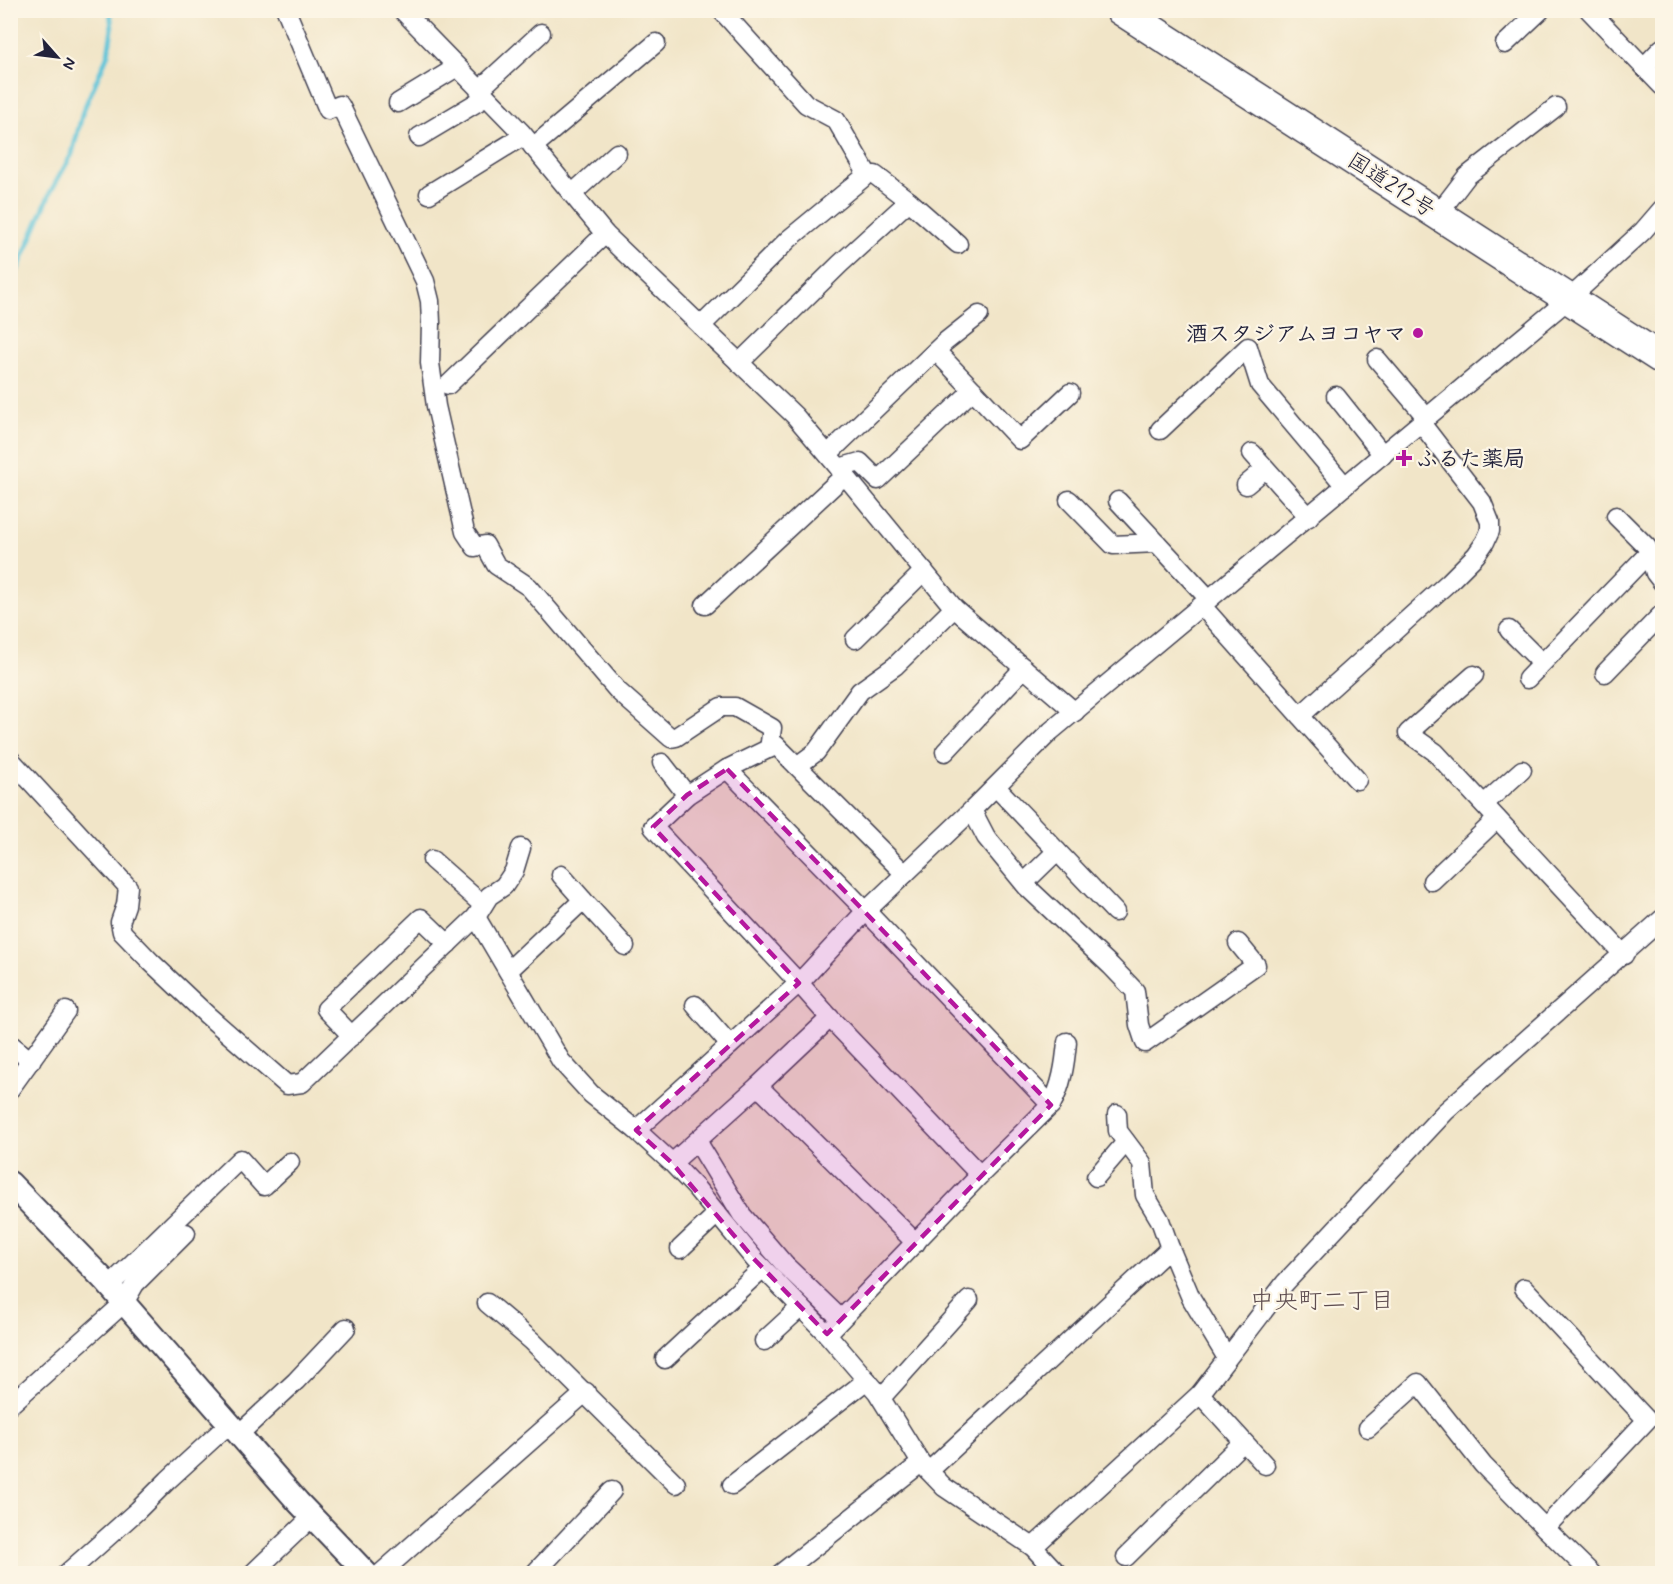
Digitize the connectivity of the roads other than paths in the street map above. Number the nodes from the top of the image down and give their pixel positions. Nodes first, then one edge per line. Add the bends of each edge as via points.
1 (286, 10) edge
2 (402, 10) edge
3 (722, 10) edge
4 (1121, 10) edge
5 (1541, 10) edge
6 (1589, 10) edge
7 (542, 33) dead end
8 (656, 43) dead end
9 (1505, 44) dead end
10 (1662, 48) edge
11 (457, 67) junction
12 (1644, 67) junction
13 (1662, 86) edge
14 (482, 93) junction
15 (398, 103) dead end
16 (1556, 107) dead end
17 (419, 137) dead end
18 (528, 141) junction
19 (617, 153) dead end
20 (875, 175) dead end
21 (429, 194) dead end
22 (572, 194) junction
23 (909, 201) junction
24 (1662, 209) edge
25 (1438, 214) junction
26 (605, 234) junction
27 (958, 244) dead end
28 (1570, 298) junction
29 (979, 315) dead end
30 (701, 326) junction
31 (936, 351) junction
32 (1377, 359) dead end
33 (1662, 359) edge
34 (739, 363) junction
35 (448, 385) dead end
36 (973, 390) junction
37 (1070, 393) dead end
38 (1336, 396) dead end
39 (1424, 421) junction
40 (1160, 430) dead end
41 (1252, 453) dead end
42 (1383, 455) junction
43 (837, 466) junction
44 (1265, 469) junction
45 (1246, 485) dead end
46 (1345, 486) junction
47 (1069, 500) dead end
48 (1118, 501) dead end
49 (1309, 516) junction
50 (1616, 516) dead end
51 (1157, 543) junction
52 (1649, 553) junction
53 (924, 571) junction
54 (1662, 582) edge
55 (1206, 602) junction
56 (705, 605) dead end
57 (954, 608) junction
58 (1662, 614) edge
59 (1509, 630) dead end
60 (855, 639) dead end
61 (1542, 663) junction
62 (1024, 668) junction
63 (1605, 673) dead end
64 (1473, 675) dead end
65 (1527, 679) dead end
66 (1075, 712) junction
67 (1300, 716) junction
68 (769, 749) junction
69 (945, 752) dead end
70 (10, 759) edge
71 (662, 763) dead end
72 (796, 766) junction
73 (727, 769) junction
74 (1522, 770) dead end
75 (1357, 780) dead end
76 (996, 787) junction
77 (687, 795) junction
78 (1484, 804) junction
79 (972, 810) junction
80 (1497, 819) junction
81 (521, 848) dead end
82 (1057, 851) junction
83 (432, 860) dead end
84 (904, 874) junction
85 (561, 875) dead end
86 (1432, 881) dead end
87 (1024, 883) junction
88 (583, 900) junction
89 (480, 911) junction
90 (866, 911) junction
91 (1115, 912) dead end
92 (1662, 919) edge
93 (1238, 943) dead end
94 (448, 944) junction
95 (625, 946) dead end
96 (1624, 955) junction
97 (508, 970) junction
98 (799, 983) junction
99 (695, 1005) dead end
100 (66, 1011) dead end
101 (830, 1018) junction
102 (352, 1036) junction
103 (1067, 1042) dead end
104 (10, 1044) edge
105 (730, 1045) junction
106 (31, 1061) junction
107 (758, 1086) junction
108 (10, 1089) edge
109 (1051, 1106) junction
110 (1117, 1114) dead end
111 (636, 1130) junction
112 (697, 1141) junction
113 (1126, 1142) junction
114 (290, 1162) dead end
115 (672, 1163) junction
116 (980, 1175) junction
117 (1096, 1177) dead end
118 (10, 1183) edge
119 (717, 1214) junction
120 (186, 1233) dead end
121 (916, 1243) junction
122 (1170, 1248) junction
123 (680, 1249) dead end
124 (764, 1268) junction
125 (1524, 1288) dead end
126 (117, 1294) junction
127 (969, 1300) dead end
128 (487, 1303) dead end
129 (801, 1306) junction
130 (841, 1319) junction
131 (346, 1328) dead end
132 (827, 1334) junction
133 (764, 1341) dead end
134 (1227, 1358) junction
135 (665, 1359) dead end
136 (867, 1380) junction
137 (586, 1392) junction
138 (1200, 1394) junction
139 (881, 1398) junction
140 (10, 1405) edge
141 (1368, 1428) dead end
142 (235, 1429) junction
143 (1243, 1442) junction
144 (1264, 1465) dead end
145 (925, 1467) junction
146 (676, 1484) dead end
147 (732, 1485) dead end
148 (612, 1491) dead end
149 (313, 1516) junction
150 (1545, 1528) junction
151 (1033, 1547) junction
152 (1126, 1557) dead end
153 (66, 1574) edge
154 (252, 1574) edge
155 (367, 1574) edge
156 (380, 1574) edge
157 (534, 1574) edge
158 (780, 1574) edge
159 (1058, 1574) edge
160 (1592, 1574) edge

1 - 68 street via 328,110 340,105 426,282 436,406 465,532 476,547 486,546 496,565 529,587 618,691 671,738 721,707 735,707 772,728
2 - 11 street
3 - 30 street via 806,104 836,120 865,170 863,178 789,239
4 - 25 highway, 国道212号
5 - 9 street
6 - 12 street
7 - 14 street
8 - 18 street
10 - 12 street
11 - 14 street
11 - 15 street
12 - 13 street
14 - 17 street
14 - 18 street
16 - 25 street via 1467,176
18 - 21 street
18 - 22 street
19 - 22 street
20 - 23 street
22 - 26 street
23 - 27 street
23 - 34 street
24 - 28 street
25 - 28 highway, 国道212号
26 - 30 street
26 - 35 street
28 - 33 highway, 国道212号
28 - 39 street
29 - 31 street
30 - 34 street
31 - 36 street
31 - 43 street
32 - 39 street
34 - 43 street via 795,416
36 - 37 street via 1020,440
36 - 43 street via 878,480 860,462
38 - 42 street
39 - 42 street
39 - 67 street via 1482,502 1490,531 1476,555 1449,582
40 - 46 street via 1248,347 1260,386
41 - 44 street
42 - 46 street
43 - 53 street
43 - 56 street
44 - 45 street
44 - 49 street
46 - 49 street
47 - 51 street via 1113,545
48 - 51 street
49 - 55 street
50 - 52 street
51 - 55 street
52 - 54 street
52 - 61 street
53 - 57 street
53 - 60 street
55 - 66 street
55 - 67 street
57 - 62 street
57 - 72 street via 895,666 860,691 816,752
58 - 63 street
59 - 61 street
61 - 65 street
62 - 66 street
62 - 69 street
64 - 78 street via 1408,733 1435,752
66 - 76 street
67 - 75 street
68 - 72 street via 776,745
68 - 73 street
70 - 102 street via 128,887 120,922 122,932 287,1085 302,1083
71 - 77 street
72 - 84 street
73 - 77 street
73 - 90 street
74 - 78 street
76 - 79 street
76 - 82 street
77 - 98 street via 653,827
78 - 80 street
79 - 84 street
79 - 87 street via 986,837
80 - 86 street
80 - 96 street
81 - 89 street via 514,871
82 - 87 street
82 - 91 street
83 - 89 street
84 - 90 street
85 - 88 street
87 - 93 street via 1135,991 1145,1043 1256,965
88 - 95 street
88 - 97 street
89 - 94 street
89 - 97 street
90 - 98 street
90 - 109 street
92 - 96 street
94 - 102 street
94 - 102 street via 421,918 326,1009
96 - 134 street via 1445,1112 1285,1283
97 - 111 street via 561,1061 591,1094
98 - 101 street
98 - 105 street
99 - 105 street
100 - 106 street
101 - 107 street
101 - 116 street
103 - 109 street via 1058,1094
104 - 106 street
105 - 111 street
106 - 108 street
107 - 112 street
107 - 121 street
109 - 116 street
110 - 113 street via 1118,1131
111 - 115 street
112 - 115 street
112 - 130 street via 742,1215 785,1265
113 - 117 street
113 - 122 street via 1142,1163 1145,1195 1161,1220
114 - 126 street via 264,1186 240,1159
115 - 119 street
116 - 121 street
118 - 126 street
119 - 123 street
119 - 124 street
120 - 126 street via 135,1284
121 - 130 street
122 - 134 street via 1191,1298
122 - 145 street
124 - 129 street
124 - 135 street
125 - 150 street via 1647,1420
126 - 140 street
126 - 142 street
127 - 139 street
128 - 137 street
129 - 132 street
129 - 133 street
130 - 132 street
131 - 142 street via 296,1381
132 - 136 street
134 - 138 street
136 - 139 street
136 - 147 street
137 - 146 street
137 - 156 street
138 - 143 street
138 - 151 street
139 - 145 street
141 - 150 street via 1418,1383 1483,1465
142 - 149 street
142 - 153 street via 168,1479
143 - 144 street
143 - 152 street
145 - 151 street via 945,1487
145 - 158 street
148 - 157 street
149 - 154 street
149 - 155 street
150 - 160 street
151 - 159 street

